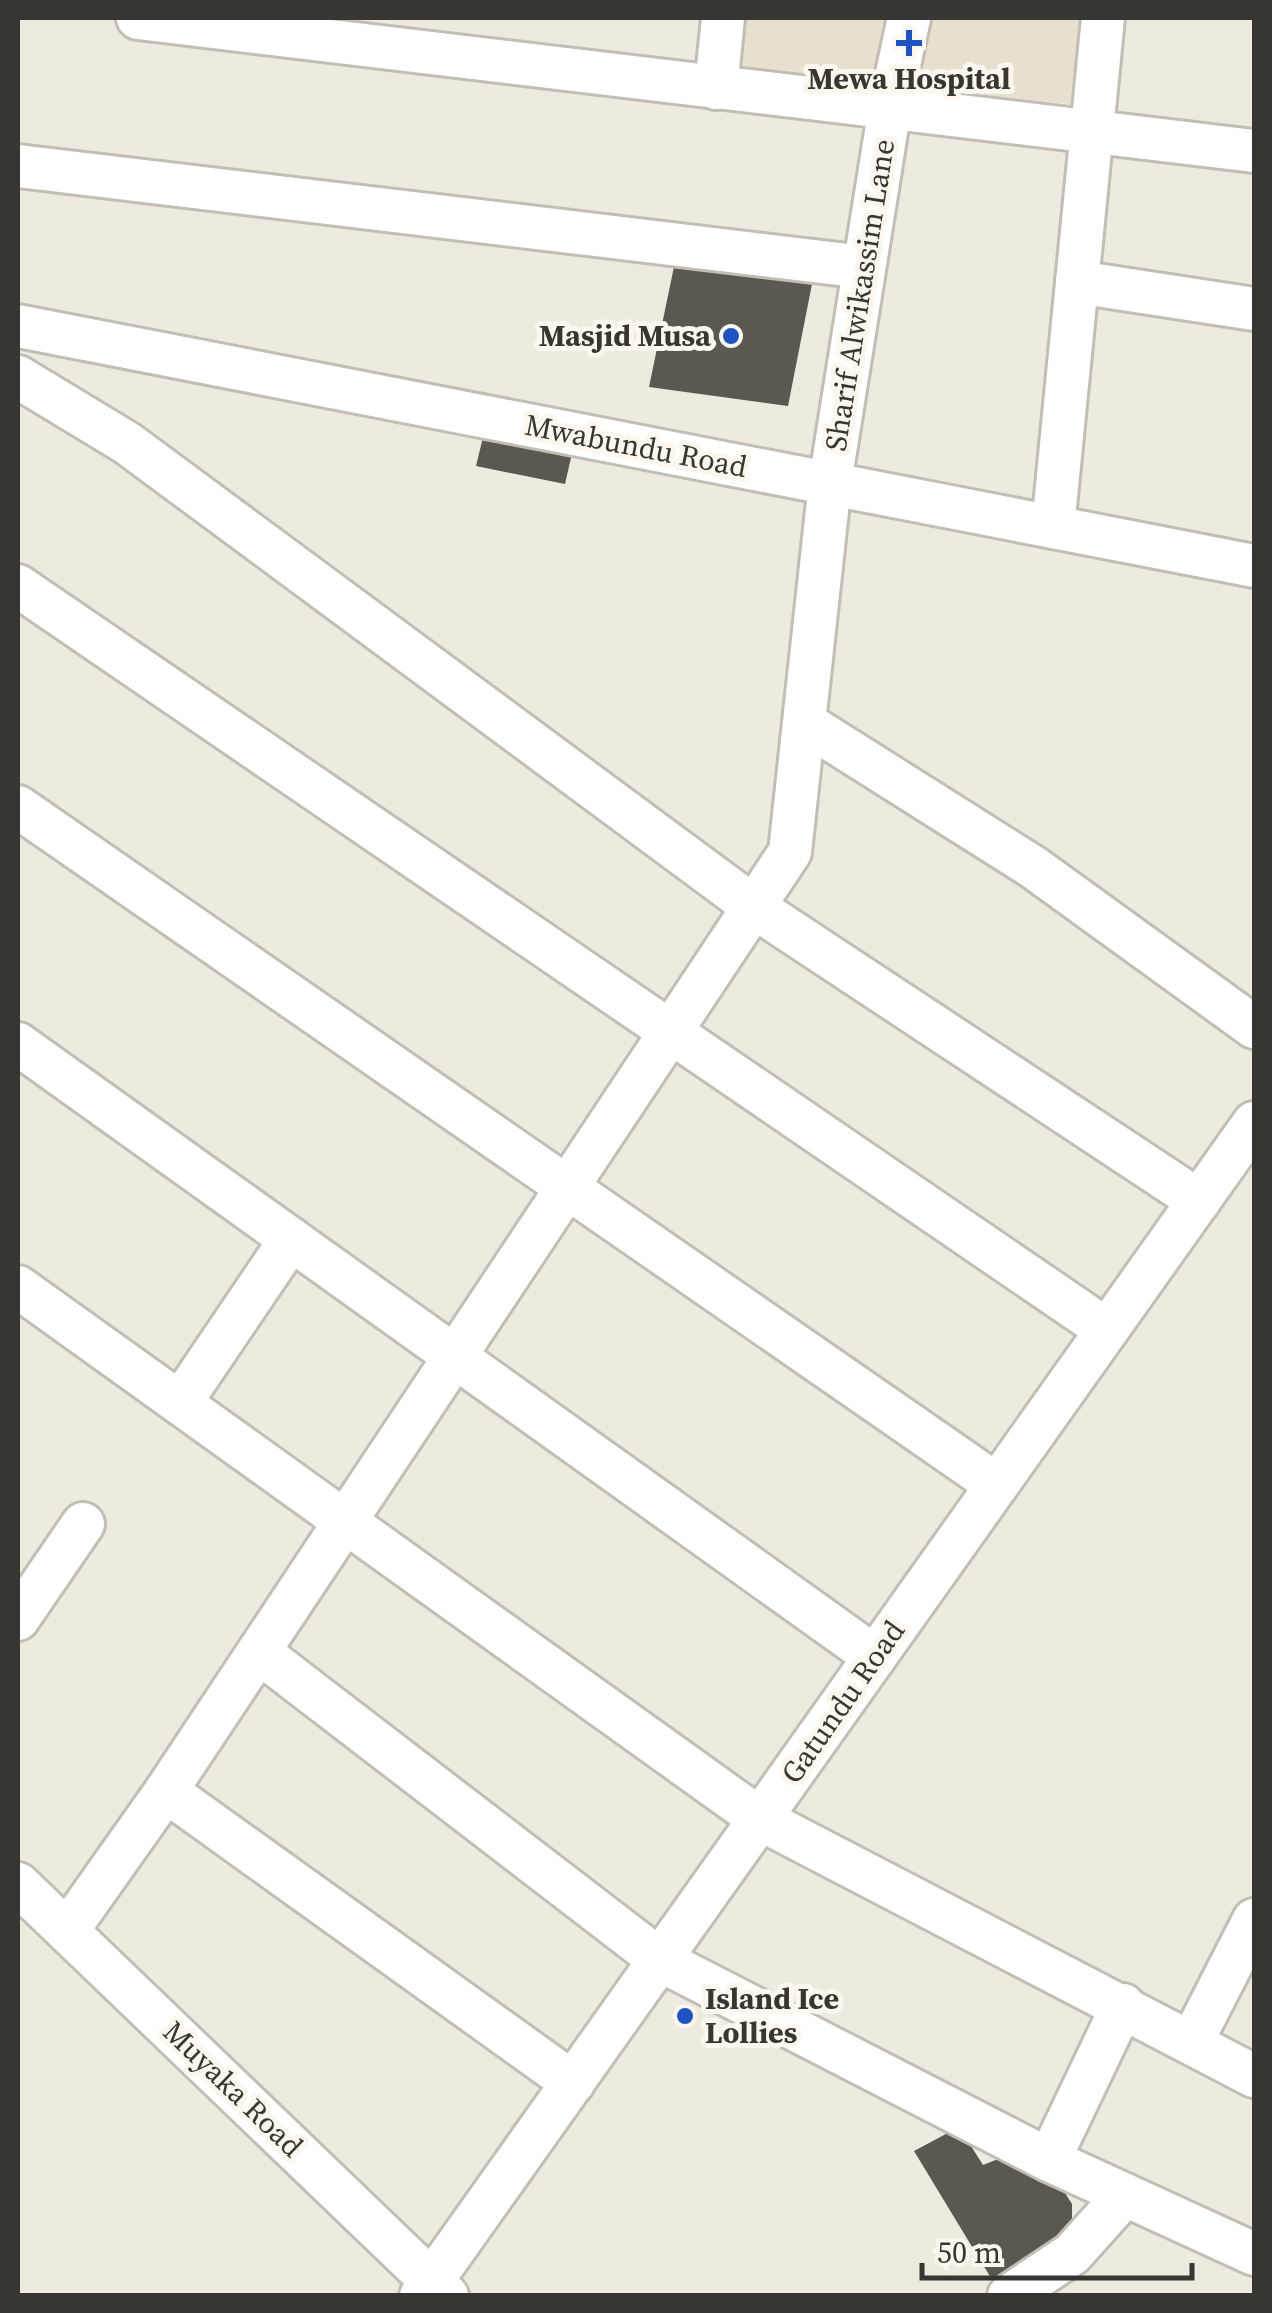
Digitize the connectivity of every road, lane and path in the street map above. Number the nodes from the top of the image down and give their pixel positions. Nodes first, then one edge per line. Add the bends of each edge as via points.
1 (138, 18) edge
2 (724, 18) edge
3 (909, 18) edge
4 (1103, 18) edge
5 (716, 88) junction
6 (890, 107) junction
7 (1092, 131) junction
8 (1254, 151) edge
9 (18, 166) edge
10 (864, 266) junction
11 (1077, 282) junction
12 (1254, 309) edge
13 (18, 326) edge
14 (18, 377) edge
15 (830, 483) junction
16 (1054, 526) junction
17 (1254, 566) edge
18 (18, 586) edge
19 (804, 723) junction
20 (18, 807) edge
21 (754, 907) junction
22 (1254, 1027) edge
23 (670, 1032) junction
24 (18, 1044) edge
25 (1254, 1123) edge
26 (567, 1188) junction
27 (1199, 1201) junction
28 (291, 1239) junction
29 (21, 1296) edge
30 (1107, 1330) junction
31 (455, 1356) junction
32 (180, 1403) junction
33 (998, 1485) junction
34 (345, 1522) junction
35 (83, 1524) dead end
36 (18, 1619) edge
37 (259, 1652) junction
38 (875, 1656) junction
39 (166, 1792) junction
40 (760, 1818) junction
41 (18, 1884) edge
42 (1254, 1920) edge
43 (67, 1931) junction
44 (660, 1960) junction
45 (1123, 2005) junction
46 (1192, 2043) junction
47 (1254, 2076) edge
48 (573, 2083) junction
49 (1049, 2160) junction
50 (1125, 2195) junction
51 (1254, 2254) edge
52 (434, 2291) edge
53 (1008, 2296) edge

1 - 5 street
2 - 5 street
3 - 6 street, Sharif Alwikassim Lane
4 - 7 street
5 - 6 street
6 - 7 street
6 - 10 street, Sharif Alwikassim Lane
7 - 8 street
7 - 11 street
9 - 10 street
10 - 15 street, Sharif Alwikassim Lane
11 - 12 street
11 - 16 street
13 - 15 street, Mwabundu Road
14 - 21 street via 127,444
15 - 16 street, Mwabundu Road
15 - 19 street, Sharif Alwikassim Lane
16 - 17 street, Mwabundu Road
18 - 23 street
19 - 21 street, Sharif Alwikassim Lane via 790,852
19 - 22 street via 1033,867
20 - 26 street
21 - 23 street, Sharif Alwikassim Lane
21 - 27 street
23 - 26 street, Sharif Alwikassim Lane
23 - 30 street
24 - 28 street
25 - 27 street, Gatundu Road
26 - 31 street, Sharif Alwikassim Lane
26 - 33 street
27 - 30 street, Gatundu Road
28 - 31 street
28 - 32 street
29 - 32 street
30 - 33 street, Gatundu Road
31 - 34 street, Sharif Alwikassim Lane
31 - 38 street
32 - 34 street
33 - 38 street, Gatundu Road
34 - 37 street, Sharif Alwikassim Lane
34 - 40 street
35 - 36 street
37 - 39 street, Sharif Alwikassim Lane
37 - 44 street
38 - 40 street, Gatundu Road
39 - 43 street, Sharif Alwikassim Lane
39 - 48 street
40 - 44 street, Gatundu Road
40 - 45 street
41 - 43 street, Muyaka Road
42 - 46 street
43 - 52 street, Muyaka Road
44 - 48 street, Gatundu Road
44 - 49 street
45 - 46 street
45 - 49 street
46 - 47 street
48 - 52 street, Gatundu Road
49 - 50 street
50 - 51 street
50 - 53 street via 1072,2254

